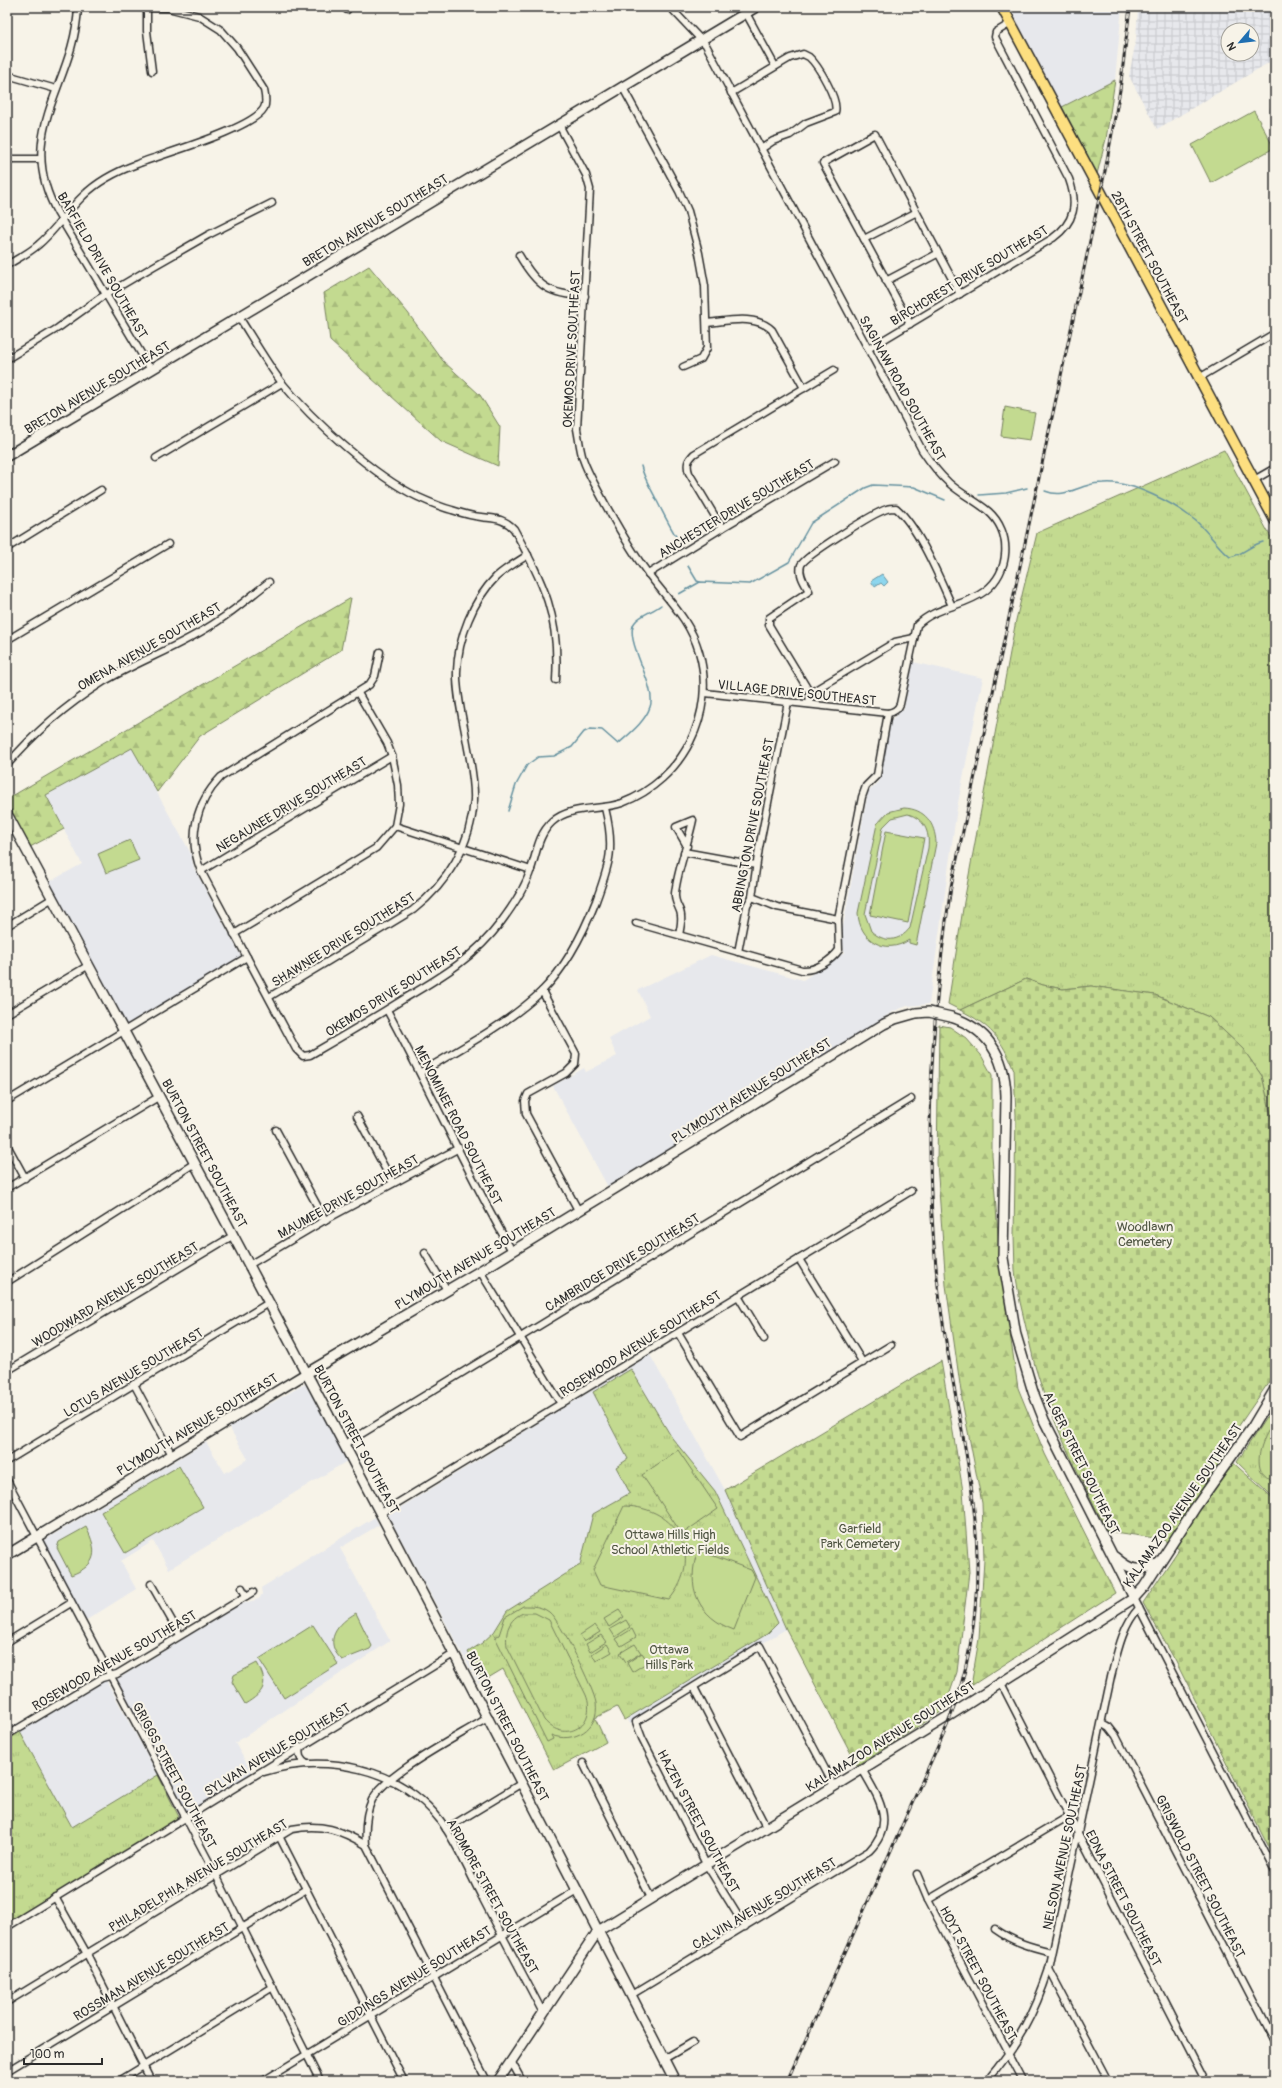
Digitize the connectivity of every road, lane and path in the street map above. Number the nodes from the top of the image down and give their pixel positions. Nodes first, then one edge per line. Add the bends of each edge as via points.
1 (78, 7) edge
2 (104, 7) edge
3 (670, 7) edge
4 (756, 7) edge
5 (1002, 7) edge
6 (147, 9) junction
7 (746, 13) junction
8 (1011, 23) junction
9 (701, 39) junction
10 (775, 66) junction
11 (152, 71) dead end
12 (7, 75) edge
13 (622, 86) junction
14 (56, 88) junction
15 (731, 93) junction
16 (1275, 109) edge
17 (1275, 112) edge
18 (559, 126) junction
19 (761, 149) junction
20 (7, 159) edge
21 (40, 160) junction
22 (272, 203) dead end
23 (915, 213) junction
24 (62, 220) junction
25 (864, 239) junction
26 (937, 254) junction
27 (519, 255) dead end
28 (7, 265) edge
29 (886, 281) junction
30 (960, 294) junction
31 (106, 295) junction
32 (585, 296) junction
33 (239, 317) junction
34 (707, 323) junction
35 (910, 324) junction
36 (1275, 333) edge
37 (868, 349) junction
38 (7, 359) edge
39 (682, 367) dead end
40 (151, 370) junction
41 (834, 370) dead end
42 (1199, 378) junction
43 (282, 382) junction
44 (804, 388) junction
45 (7, 456) edge
46 (156, 458) dead end
47 (835, 461) dead end
48 (1275, 468) edge
49 (1254, 480) junction
50 (101, 490) dead end
51 (1275, 520) edge
52 (722, 528) junction
53 (168, 544) dead end
54 (7, 548) edge
55 (528, 555) junction
56 (648, 574) junction
57 (269, 582) dead end
58 (952, 606) junction
59 (914, 638) junction
60 (7, 640) edge
61 (380, 652) dead end
62 (556, 680) dead end
63 (358, 693) junction
64 (705, 693) junction
65 (810, 693) junction
66 (788, 702) junction
67 (809, 704) junction
68 (900, 704) joint
69 (888, 713) junction
70 (392, 756) junction
71 (7, 765) edge
72 (605, 808) junction
73 (7, 814) edge
74 (395, 826) junction
75 (687, 846) dead end
76 (462, 848) junction
77 (684, 852) junction
78 (756, 865) junction
79 (531, 870) junction
80 (201, 871) junction
81 (752, 897) junction
82 (53, 898) junction
83 (838, 919) junction
84 (636, 923) dead end
85 (7, 926) edge
86 (234, 934) junction
87 (679, 935) junction
88 (738, 952) junction
89 (246, 957) junction
90 (89, 965) junction
91 (542, 991) junction
92 (269, 997) junction
93 (387, 1010) junction
94 (7, 1014) edge
95 (963, 1021) joint
96 (124, 1031) junction
97 (421, 1072) junction
98 (160, 1096) junction
99 (911, 1100) dead end
100 (7, 1101) edge
101 (357, 1116) dead end
102 (276, 1130) dead end
103 (7, 1145) edge
104 (459, 1148) junction
105 (195, 1163) junction
106 (25, 1178) junction
107 (393, 1183) junction
108 (7, 1188) edge
109 (911, 1191) dead end
110 (578, 1210) junction
111 (325, 1220) junction
112 (234, 1236) junction
113 (512, 1251) junction
114 (425, 1253) dead end
115 (799, 1259) junction
116 (249, 1265) junction
117 (480, 1271) junction
118 (7, 1282) edge
119 (447, 1290) junction
120 (738, 1296) junction
121 (270, 1302) junction
122 (678, 1332) junction
123 (520, 1337) junction
124 (764, 1338) dead end
125 (891, 1345) dead end
126 (863, 1363) junction
127 (7, 1371) edge
128 (307, 1372) junction
129 (134, 1384) junction
130 (1275, 1389) edge
131 (561, 1404) junction
132 (345, 1444) junction
133 (172, 1454) junction
134 (7, 1461) edge
135 (7, 1480) edge
136 (382, 1513) junction
137 (37, 1537) junction
138 (1111, 1554) junction
139 (7, 1555) edge
140 (1160, 1562) junction
141 (151, 1584) dead end
142 (242, 1588) dead end
143 (253, 1592) dead end
144 (246, 1596) junction
145 (1134, 1598) junction
146 (71, 1603) junction
147 (1139, 1608) junction
148 (180, 1635) junction
149 (7, 1642) edge
150 (456, 1653) junction
151 (110, 1676) junction
152 (1001, 1683) junction
153 (694, 1687) junction
154 (489, 1717) junction
155 (1102, 1723) junction
156 (7, 1735) edge
157 (300, 1747) junction
158 (583, 1763) dead end
159 (307, 1764) junction
160 (862, 1769) junction
161 (255, 1774) junction
162 (390, 1779) junction
163 (522, 1783) junction
164 (834, 1786) junction
165 (1070, 1816) junction
166 (185, 1818) junction
167 (766, 1827) junction
168 (446, 1829) junction
169 (1079, 1833) junction
170 (279, 1836) junction
171 (366, 1845) junction
172 (706, 1864) junction
173 (1275, 1872) edge
174 (917, 1874) dead end
175 (216, 1875) junction
176 (306, 1889) junction
177 (577, 1890) junction
178 (56, 1897) junction
179 (651, 1898) junction
180 (928, 1900) junction
181 (7, 1927) edge
182 (744, 1927) junction
183 (243, 1928) junction
184 (995, 1929) dead end
185 (598, 1931) junction
186 (502, 1935) junction
187 (1052, 1952) junction
188 (87, 1954) junction
189 (1049, 1969) junction
190 (433, 1978) junction
191 (273, 1987) junction
192 (631, 1996) junction
193 (7, 2002) edge
194 (113, 2007) junction
195 (543, 2012) junction
196 (370, 2016) junction
197 (693, 2042) dead end
198 (1275, 2044) edge
199 (307, 2055) junction
200 (1009, 2055) junction
201 (664, 2059) junction
202 (511, 2061) junction
203 (143, 2066) junction
204 (7, 2071) edge
205 (119, 2081) edge
206 (151, 2081) edge
207 (263, 2081) edge
208 (320, 2081) edge
209 (404, 2081) edge
210 (487, 2081) edge
211 (498, 2081) edge
212 (522, 2081) edge
213 (675, 2081) edge
214 (987, 2081) edge
215 (1023, 2081) edge
216 (1108, 2081) edge
217 (1205, 2081) edge

1 - 14 street, BARFIELD DRIVE SOUTHEAST via 73,43
2 - 6 street
3 - 9 street, SAGINAW ROAD SOUTHEAST
4 - 7 main road, BRETON AVENUE SOUTHEAST
5 - 8 main road, 28TH STREET SOUTHEAST
6 - 11 street
6 - 24 street via 168,8 211,22 237,48 264,90 264,107 259,114 238,126 105,179 83,196
7 - 9 main road, BRETON AVENUE SOUTHEAST
7 - 10 street
8 - 30 street, BIRCHCREST DRIVE SOUTHEAST via 996,32 995,37 1069,179 1074,192 1074,207 1070,220 1060,233
8 - 42 main road, 28TH STREET SOUTHEAST
9 - 13 main road, BRETON AVENUE SOUTHEAST
9 - 15 street, SAGINAW ROAD SOUTHEAST
10 - 15 street
10 - 19 street via 803,54 815,62 836,103 835,112 806,123 790,135
12 - 14 street
13 - 18 main road, BRETON AVENUE SOUTHEAST
13 - 34 street via 688,211 700,253
14 - 21 street, BARFIELD DRIVE SOUTHEAST via 43,132
15 - 19 street, SAGINAW ROAD SOUTHEAST
16 - 17 street
18 - 32 street, OKEMOS DRIVE SOUTHEAST via 586,175 590,189
18 - 33 main road, BRETON AVENUE SOUTHEAST
19 - 37 street, SAGINAW ROAD SOUTHEAST
20 - 21 street
21 - 24 street, BARFIELD DRIVE SOUTHEAST via 46,190
22 - 31 street via 208,235
23 - 25 street
23 - 25 street via 875,134 823,163
23 - 26 street
24 - 28 street via 38,245
24 - 31 street, BARFIELD DRIVE SOUTHEAST
25 - 29 street
26 - 29 street
26 - 30 street
27 - 32 street via 530,274 541,285 555,292
29 - 35 street
30 - 35 street, BIRCHCREST DRIVE SOUTHEAST
31 - 38 street
31 - 40 street, BARFIELD DRIVE SOUTHEAST
32 - 56 street, OKEMOS DRIVE SOUTHEAST via 577,429 583,460 625,540
33 - 40 main road, BRETON AVENUE SOUTHEAST
33 - 43 street
34 - 39 street via 705,354
34 - 44 street via 755,320 765,323 772,330
35 - 37 street, BIRCHCREST DRIVE SOUTHEAST
36 - 42 street
37 - 58 street, SAGINAW ROAD SOUTHEAST via 933,466 958,490 988,510 1002,532 1006,554 995,580 980,594
40 - 45 main road, BRETON AVENUE SOUTHEAST
41 - 44 street
42 - 49 main road, 28TH STREET SOUTHEAST
43 - 46 street
43 - 55 street via 344,446 391,481 450,510 508,522
44 - 52 street via 689,458 689,472
47 - 52 street, ANCHESTER DRIVE SOUTHEAST
48 - 49 street
49 - 51 main road, 28TH STREET SOUTHEAST
50 - 54 street
52 - 56 street, ANCHESTER DRIVE SOUTHEAST
53 - 60 street
55 - 62 street via 552,609 556,632
55 - 76 street, SHAWNEE DRIVE SOUTHEAST via 508,567 485,590 462,638 457,671 474,798
56 - 64 street, OKEMOS DRIVE SOUTHEAST via 676,606 692,633 702,665
57 - 71 street, OMENA AVENUE SOUTHEAST via 218,621 104,682 71,705 35,736
58 - 59 street, SAGINAW ROAD SOUTHEAST via 926,617 917,625
58 - 65 street via 937,572 906,516 896,508 886,509 848,531 807,557 800,571 809,591 769,618 769,625
59 - 65 street via 895,642
59 - 68 street, SAGINAW ROAD SOUTHEAST
61 - 63 street via 375,676
63 - 70 street
63 - 80 street via 232,770 212,785 199,808 193,832 196,859
64 - 66 street, VILLAGE DRIVE SOUTHEAST
64 - 72 street, OKEMOS DRIVE SOUTHEAST via 692,739 684,754 669,772 636,796
65 - 67 street
66 - 67 street, VILLAGE DRIVE SOUTHEAST
66 - 78 street, ABBINGTON DRIVE SOUTHEAST
67 - 69 street, VILLAGE DRIVE SOUTHEAST
68 - 69 street, VILLAGE DRIVE SOUTHEAST via 898,709
69 - 83 street, VILLAGE DRIVE SOUTHEAST via 877,775 866,786 862,798
70 - 74 street via 399,804
70 - 80 street, NEGAUNEE DRIVE SOUTHEAST
72 - 79 street, OKEMOS DRIVE SOUTHEAST via 575,811 556,819 541,836
72 - 91 street via 611,831 608,866 581,936 561,969
73 - 82 main road, BURTON STREET SOUTHEAST
74 - 76 street
74 - 86 street via 376,848
75 - 77 street
76 - 79 street
76 - 92 street, SHAWNEE DRIVE SOUTHEAST via 450,873 418,907
77 - 78 street
77 - 87 street via 675,892 675,903 682,915
78 - 81 street, ABBINGTON DRIVE SOUTHEAST
79 - 93 street, OKEMOS DRIVE SOUTHEAST via 514,904 488,939 460,964
80 - 86 street
81 - 83 street via 777,907
81 - 88 street, ABBINGTON DRIVE SOUTHEAST via 747,906
82 - 85 street
82 - 90 main road, BURTON STREET SOUTHEAST
83 - 88 street, VILLAGE DRIVE SOUTHEAST via 839,950 835,955 808,970
84 - 87 street
86 - 89 street
87 - 88 street
89 - 92 street
89 - 96 street
90 - 94 street
90 - 96 main road, BURTON STREET SOUTHEAST
91 - 97 street via 482,1036
91 - 110 street via 576,1054 575,1064 566,1073 528,1094 525,1100 526,1114
92 - 93 street, OKEMOS DRIVE SOUTHEAST via 296,1049 303,1056 310,1055
93 - 97 street, MENOMINEE ROAD SOUTHEAST
95 - 110 main road, PLYMOUTH AVENUE SOUTHEAST, bridge via 929,1012 895,1018
95 - 138 main road, ALGER STREET SOUTHEAST via 989,1043 998,1055 1004,1072 1006,1096 1003,1258 1021,1353 1033,1392 1054,1442
96 - 98 main road, BURTON STREET SOUTHEAST
96 - 100 street
97 - 104 street, MENOMINEE ROAD SOUTHEAST
98 - 105 main road, BURTON STREET SOUTHEAST
98 - 106 street
99 - 123 street, CAMBRIDGE DRIVE SOUTHEAST
101 - 107 street
102 - 111 street
103 - 106 street
104 - 107 street, MAUMEE DRIVE SOUTHEAST
104 - 113 street, MENOMINEE ROAD SOUTHEAST via 482,1198
105 - 112 main road, BURTON STREET SOUTHEAST
105 - 118 street
106 - 108 street
107 - 111 street, MAUMEE DRIVE SOUTHEAST
109 - 115 street, ROSEWOOD AVENUE SOUTHEAST
110 - 113 main road, PLYMOUTH AVENUE SOUTHEAST
111 - 116 street, MAUMEE DRIVE SOUTHEAST
112 - 116 main road, BURTON STREET SOUTHEAST
112 - 127 street, WOODWARD AVENUE SOUTHEAST
113 - 117 main road, PLYMOUTH AVENUE SOUTHEAST
114 - 119 street
115 - 120 street, ROSEWOOD AVENUE SOUTHEAST
115 - 126 street
116 - 121 main road, BURTON STREET SOUTHEAST
117 - 119 main road, PLYMOUTH AVENUE SOUTHEAST
117 - 123 street
119 - 128 main road, PLYMOUTH AVENUE SOUTHEAST
120 - 122 street, ROSEWOOD AVENUE SOUTHEAST
120 - 124 street
121 - 128 main road, BURTON STREET SOUTHEAST
121 - 129 street, LOTUS AVENUE SOUTHEAST
122 - 126 street via 740,1437
122 - 131 street, ROSEWOOD AVENUE SOUTHEAST
123 - 131 street
123 - 132 street, CAMBRIDGE DRIVE SOUTHEAST
125 - 126 street
128 - 132 main road, BURTON STREET SOUTHEAST
128 - 133 main road, PLYMOUTH AVENUE SOUTHEAST
129 - 133 street
129 - 134 street, LOTUS AVENUE SOUTHEAST
130 - 140 main road, KALAMAZOO AVENUE SOUTHEAST via 1253,1426
131 - 136 street, ROSEWOOD AVENUE SOUTHEAST
132 - 136 main road, BURTON STREET SOUTHEAST
133 - 137 main road, PLYMOUTH AVENUE SOUTHEAST
135 - 137 street, GRIGGS STREET SOUTHEAST
136 - 150 main road, BURTON STREET SOUTHEAST
137 - 139 main road, PLYMOUTH AVENUE SOUTHEAST
137 - 146 street, GRIGGS STREET SOUTHEAST
138 - 140 main road via 1125,1566 1134,1569 1143,1570
138 - 145 main road, ALGER STREET SOUTHEAST
140 - 145 main road, KALAMAZOO AVENUE SOUTHEAST
141 - 148 street
142 - 144 street
143 - 144 street, ROSEWOOD AVENUE SOUTHEAST
144 - 148 street, ROSEWOOD AVENUE SOUTHEAST
145 - 147 street, ALGER STREET SOUTHEAST
145 - 152 main road, KALAMAZOO AVENUE SOUTHEAST
146 - 149 street
146 - 151 street, GRIGGS STREET SOUTHEAST
147 - 155 street, NELSON AVENUE SOUTHEAST via 1132,1616 1117,1654
147 - 173 street, ALGER STREET SOUTHEAST
148 - 151 street, ROSEWOOD AVENUE SOUTHEAST
150 - 154 main road, BURTON STREET SOUTHEAST
150 - 157 street, SYLVAN AVENUE SOUTHEAST
151 - 156 street, ROSEWOOD AVENUE SOUTHEAST via 102,1678
151 - 166 street, GRIGGS STREET SOUTHEAST
152 - 160 main road, KALAMAZOO AVENUE SOUTHEAST
152 - 165 street, EDNA STREET SOUTHEAST
153 - 164 street via 760,1646
153 - 167 street
153 - 172 street, HAZEN STREET SOUTHEAST via 645,1716 636,1722 636,1725
154 - 162 street
154 - 163 main road, BURTON STREET SOUTHEAST
155 - 169 street, NELSON AVENUE SOUTHEAST
155 - 198 street, GRISWOLD STREET SOUTHEAST via 1116,1736
157 - 159 street via 300,1758
157 - 161 street, SYLVAN AVENUE SOUTHEAST
158 - 179 street
159 - 161 street, ARDMORE STREET SOUTHEAST
159 - 162 street, ARDMORE STREET SOUTHEAST via 346,1765
160 - 164 main road, KALAMAZOO AVENUE SOUTHEAST
160 - 182 street, CALVIN AVENUE SOUTHEAST via 883,1810 883,1827 877,1843 869,1851
161 - 166 street, SYLVAN AVENUE SOUTHEAST
162 - 168 street, ARDMORE STREET SOUTHEAST via 421,1801
162 - 171 street via 373,1798 368,1810
163 - 168 street
163 - 177 main road, BURTON STREET SOUTHEAST
164 - 167 main road, KALAMAZOO AVENUE SOUTHEAST
165 - 169 street, EDNA STREET SOUTHEAST
165 - 180 street
166 - 175 street, GRIGGS STREET SOUTHEAST
166 - 178 street, SYLVAN AVENUE SOUTHEAST
167 - 172 main road, KALAMAZOO AVENUE SOUTHEAST
168 - 186 street, ARDMORE STREET SOUTHEAST
169 - 187 street, NELSON AVENUE SOUTHEAST
169 - 217 street, EDNA STREET SOUTHEAST
170 - 171 street, PHILADELPHIA AVENUE SOUTHEAST via 292,1829 319,1826
170 - 175 street, PHILADELPHIA AVENUE SOUTHEAST
170 - 176 street
171 - 190 street
172 - 179 main road, KALAMAZOO AVENUE SOUTHEAST
172 - 182 street, HAZEN STREET SOUTHEAST
174 - 180 street, HOYT STREET SOUTHEAST
175 - 183 street, GRIGGS STREET SOUTHEAST
175 - 188 street, PHILADELPHIA AVENUE SOUTHEAST
176 - 183 street, ROSSMAN AVENUE SOUTHEAST
176 - 196 street
177 - 185 main road, BURTON STREET SOUTHEAST
177 - 186 street, GIDDINGS AVENUE SOUTHEAST
178 - 181 street, SYLVAN AVENUE SOUTHEAST
178 - 188 street
179 - 185 main road, KALAMAZOO AVENUE SOUTHEAST
180 - 200 street, HOYT STREET SOUTHEAST
182 - 192 street, CALVIN AVENUE SOUTHEAST
183 - 191 street, GRIGGS STREET SOUTHEAST
183 - 194 street, ROSSMAN AVENUE SOUTHEAST
184 - 187 street via 1006,1938
185 - 192 main road, BURTON STREET SOUTHEAST
185 - 195 main road, KALAMAZOO AVENUE SOUTHEAST
186 - 190 street, GIDDINGS AVENUE SOUTHEAST
186 - 195 street, ARDMORE STREET SOUTHEAST
187 - 189 street, NELSON AVENUE SOUTHEAST
188 - 193 street, PHILADELPHIA AVENUE SOUTHEAST
188 - 194 street
189 - 200 street, NELSON AVENUE SOUTHEAST via 1034,2010
189 - 216 street
190 - 196 street, GIDDINGS AVENUE SOUTHEAST
190 - 210 street
191 - 199 street, GRIGGS STREET SOUTHEAST
191 - 203 street
192 - 201 main road, BURTON STREET SOUTHEAST
194 - 203 street
194 - 204 street, ROSSMAN AVENUE SOUTHEAST
195 - 202 main road, KALAMAZOO AVENUE SOUTHEAST
196 - 199 street, GIDDINGS AVENUE SOUTHEAST
196 - 209 street
197 - 201 street
199 - 207 street, GIDDINGS AVENUE SOUTHEAST
199 - 208 street, GRIGGS STREET SOUTHEAST
200 - 214 street, NELSON AVENUE SOUTHEAST
200 - 215 street, HOYT STREET SOUTHEAST
201 - 213 main road, BURTON STREET SOUTHEAST
202 - 211 main road, KALAMAZOO AVENUE SOUTHEAST
202 - 212 street
203 - 205 street
203 - 206 street

